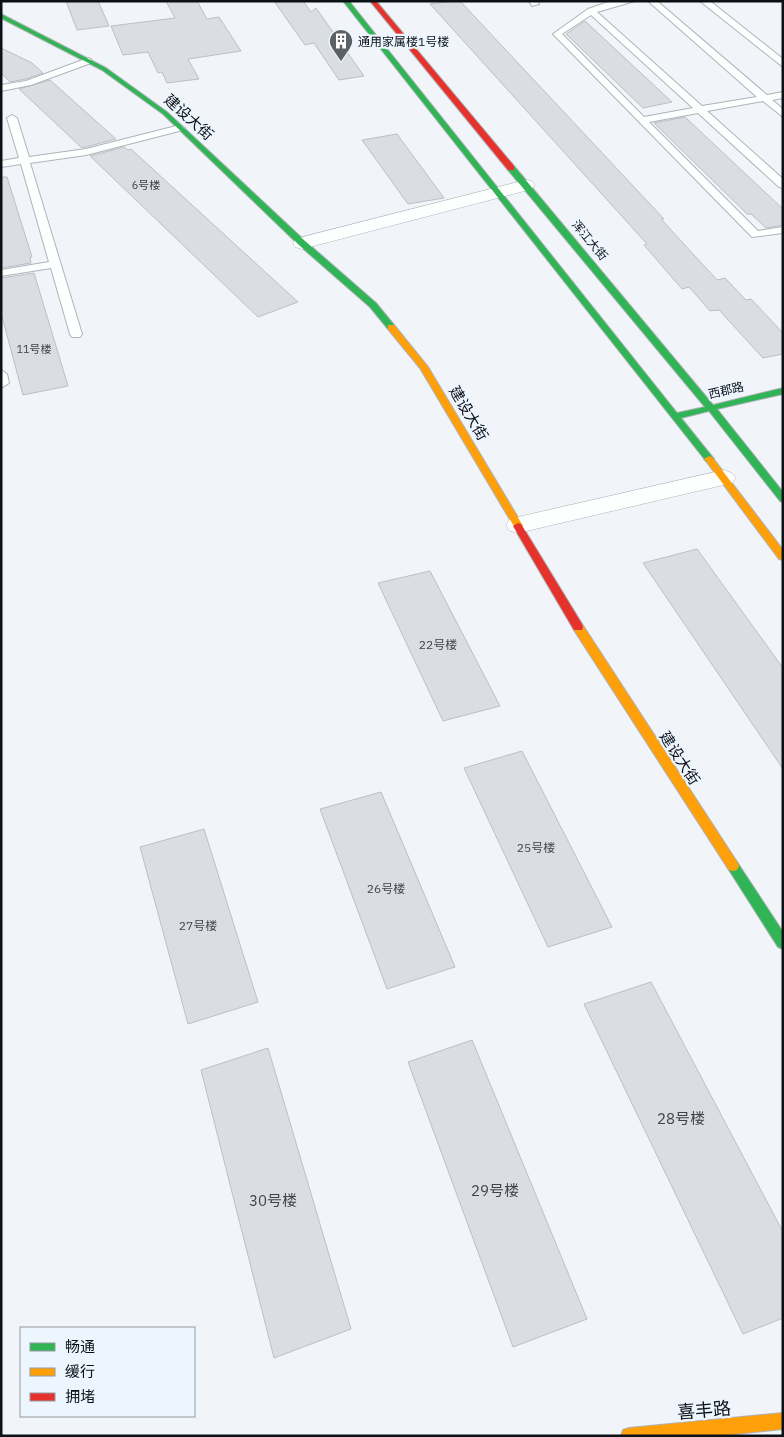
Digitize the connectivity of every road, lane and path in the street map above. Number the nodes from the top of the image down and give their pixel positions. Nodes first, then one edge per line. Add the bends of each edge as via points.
1 (346, 1) edge
2 (373, 1) edge
3 (631, 1) edge
4 (652, 1) edge
5 (704, 1) edge
6 (591, 11) junction
7 (1, 16) edge
8 (88, 61) junction
9 (783, 64) edge
10 (1, 88) edge
11 (783, 95) edge
12 (764, 98) junction
13 (702, 110) junction
14 (783, 114) edge
15 (12, 118) dead end
16 (642, 120) junction
17 (180, 128) junction
18 (25, 161) junction
19 (1, 164) edge
20 (526, 185) junction
21 (783, 185) edge
22 (497, 192) junction
23 (783, 230) edge
24 (302, 243) junction
25 (56, 264) junction
26 (1, 273) edge
27 (76, 334) dead end
28 (783, 391) edge
29 (710, 408) junction
30 (676, 416) junction
31 (727, 421) junction
32 (697, 428) junction
33 (724, 478) junction
34 (783, 499) edge
35 (518, 526) junction
36 (783, 557) edge
37 (783, 944) edge
38 (783, 1421) edge
39 (674, 1433) edge
40 (629, 1436) edge

1 - 22 main road
2 - 20 main road, 浑江大街
3 - 6 lane
4 - 12 lane
5 - 9 lane
6 - 13 lane
6 - 16 lane via 557,34
7 - 8 main road, 建设大街
8 - 10 lane via 28,83
8 - 17 main road, 建设大街 via 165,113
11 - 12 lane
12 - 13 lane
12 - 14 lane
13 - 16 lane
13 - 21 lane
15 - 18 lane
16 - 23 lane via 756,235
17 - 18 lane via 86,152
17 - 24 main road, 建设大街
18 - 19 lane
18 - 25 lane
20 - 22 street
20 - 29 main road, 浑江大街
22 - 24 street
22 - 30 main road
24 - 35 main road, 建设大街 via 373,305 424,367
25 - 26 lane
25 - 27 lane
28 - 29 main road, 西郡路
29 - 30 main road, 西郡路
29 - 31 main road, 浑江大街
30 - 32 main road
31 - 32 main road
31 - 34 main road, 浑江大街
32 - 33 main road
33 - 35 street
33 - 36 main road
35 - 37 main road, 建设大街 via 587,643
38 - 39 main road, 喜丰路
39 - 40 main road, 喜丰路

